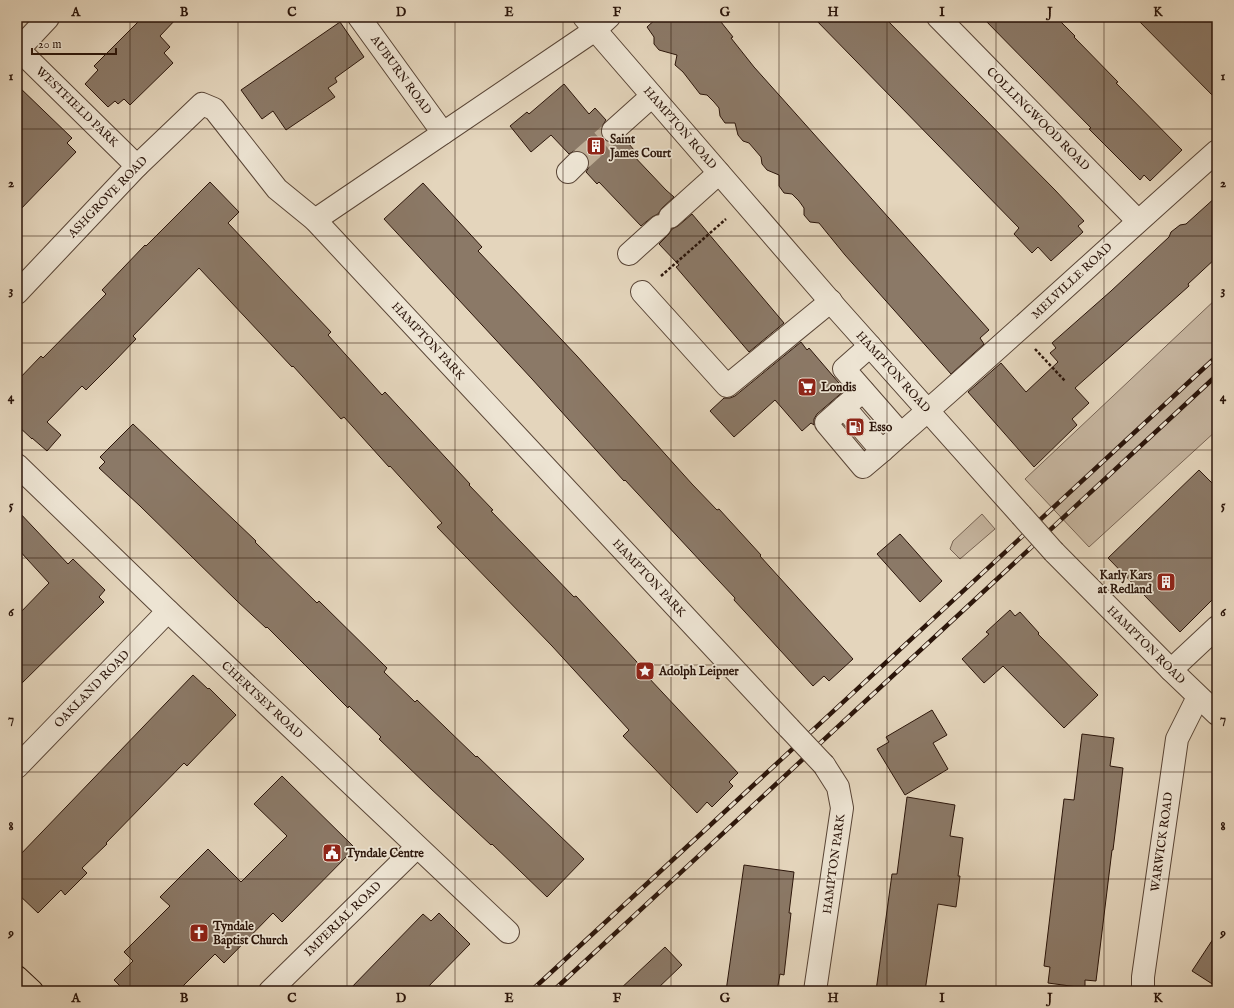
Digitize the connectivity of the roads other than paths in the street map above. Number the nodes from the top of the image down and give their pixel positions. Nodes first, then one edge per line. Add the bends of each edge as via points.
1 (47, 17) edge
2 (359, 17) edge
3 (938, 17) edge
4 (596, 21) edge
5 (18, 49) edge
6 (652, 96) junction
7 (202, 104) joint
8 (613, 131) tunnel mouth
9 (443, 133) junction
10 (1217, 151) edge
11 (137, 166) junction
12 (719, 173) junction
13 (315, 220) junction
14 (1138, 221) junction
15 (629, 254) dead end
16 (642, 292) road end
17 (17, 293) edge
18 (831, 301) junction
19 (870, 346) junction
20 (863, 391) junction
21 (928, 411) junction
22 (901, 434) junction
23 (17, 465) edge
24 (168, 611) junction
25 (1217, 627) edge
26 (1171, 670) junction
27 (1198, 697) junction
28 (1217, 714) edge
29 (17, 767) edge
30 (417, 847) junction
31 (508, 932) dead end
32 (17, 977) edge
33 (32, 991) edge
34 (270, 991) edge
35 (815, 991) edge
36 (1143, 991) edge

1 - 5 street
2 - 9 street, AUBURN ROAD
3 - 14 street, COLLINGWOOD ROAD
4 - 6 street, HAMPTON ROAD
4 - 9 street
5 - 11 street, WESTFIELD PARK
6 - 8 street
6 - 12 street, HAMPTON ROAD
7 - 11 street, ASHGROVE ROAD
7 - 13 street, HAMPTON PARK via 214,109 277,189
9 - 13 street
10 - 14 street, MELVILLE ROAD
11 - 17 street, ASHGROVE ROAD
12 - 15 street
12 - 18 street, HAMPTON ROAD
13 - 35 street, HAMPTON PARK, bridge via 824,765 838,787 842,808
14 - 21 street, MELVILLE ROAD
16 - 18 street via 727,386
18 - 19 street, HAMPTON ROAD
19 - 20 street via 844,369
19 - 21 street, HAMPTON ROAD
20 - 22 street
20 - 22 street, MELVILLE ROAD via 844,407 882,451
21 - 22 street, MELVILLE ROAD
21 - 26 street, HAMPTON ROAD, bridge via 1054,552
23 - 24 street, CHERTSEY ROAD
24 - 29 street, OAKLAND ROAD
24 - 30 street, CHERTSEY ROAD
25 - 26 street
26 - 27 street, HAMPTON ROAD
27 - 28 street, HAMPTON ROAD
27 - 36 street, WARWICK ROAD via 1177,739
30 - 31 street, CHERTSEY ROAD
30 - 34 street, IMPERIAL ROAD
32 - 33 main road

